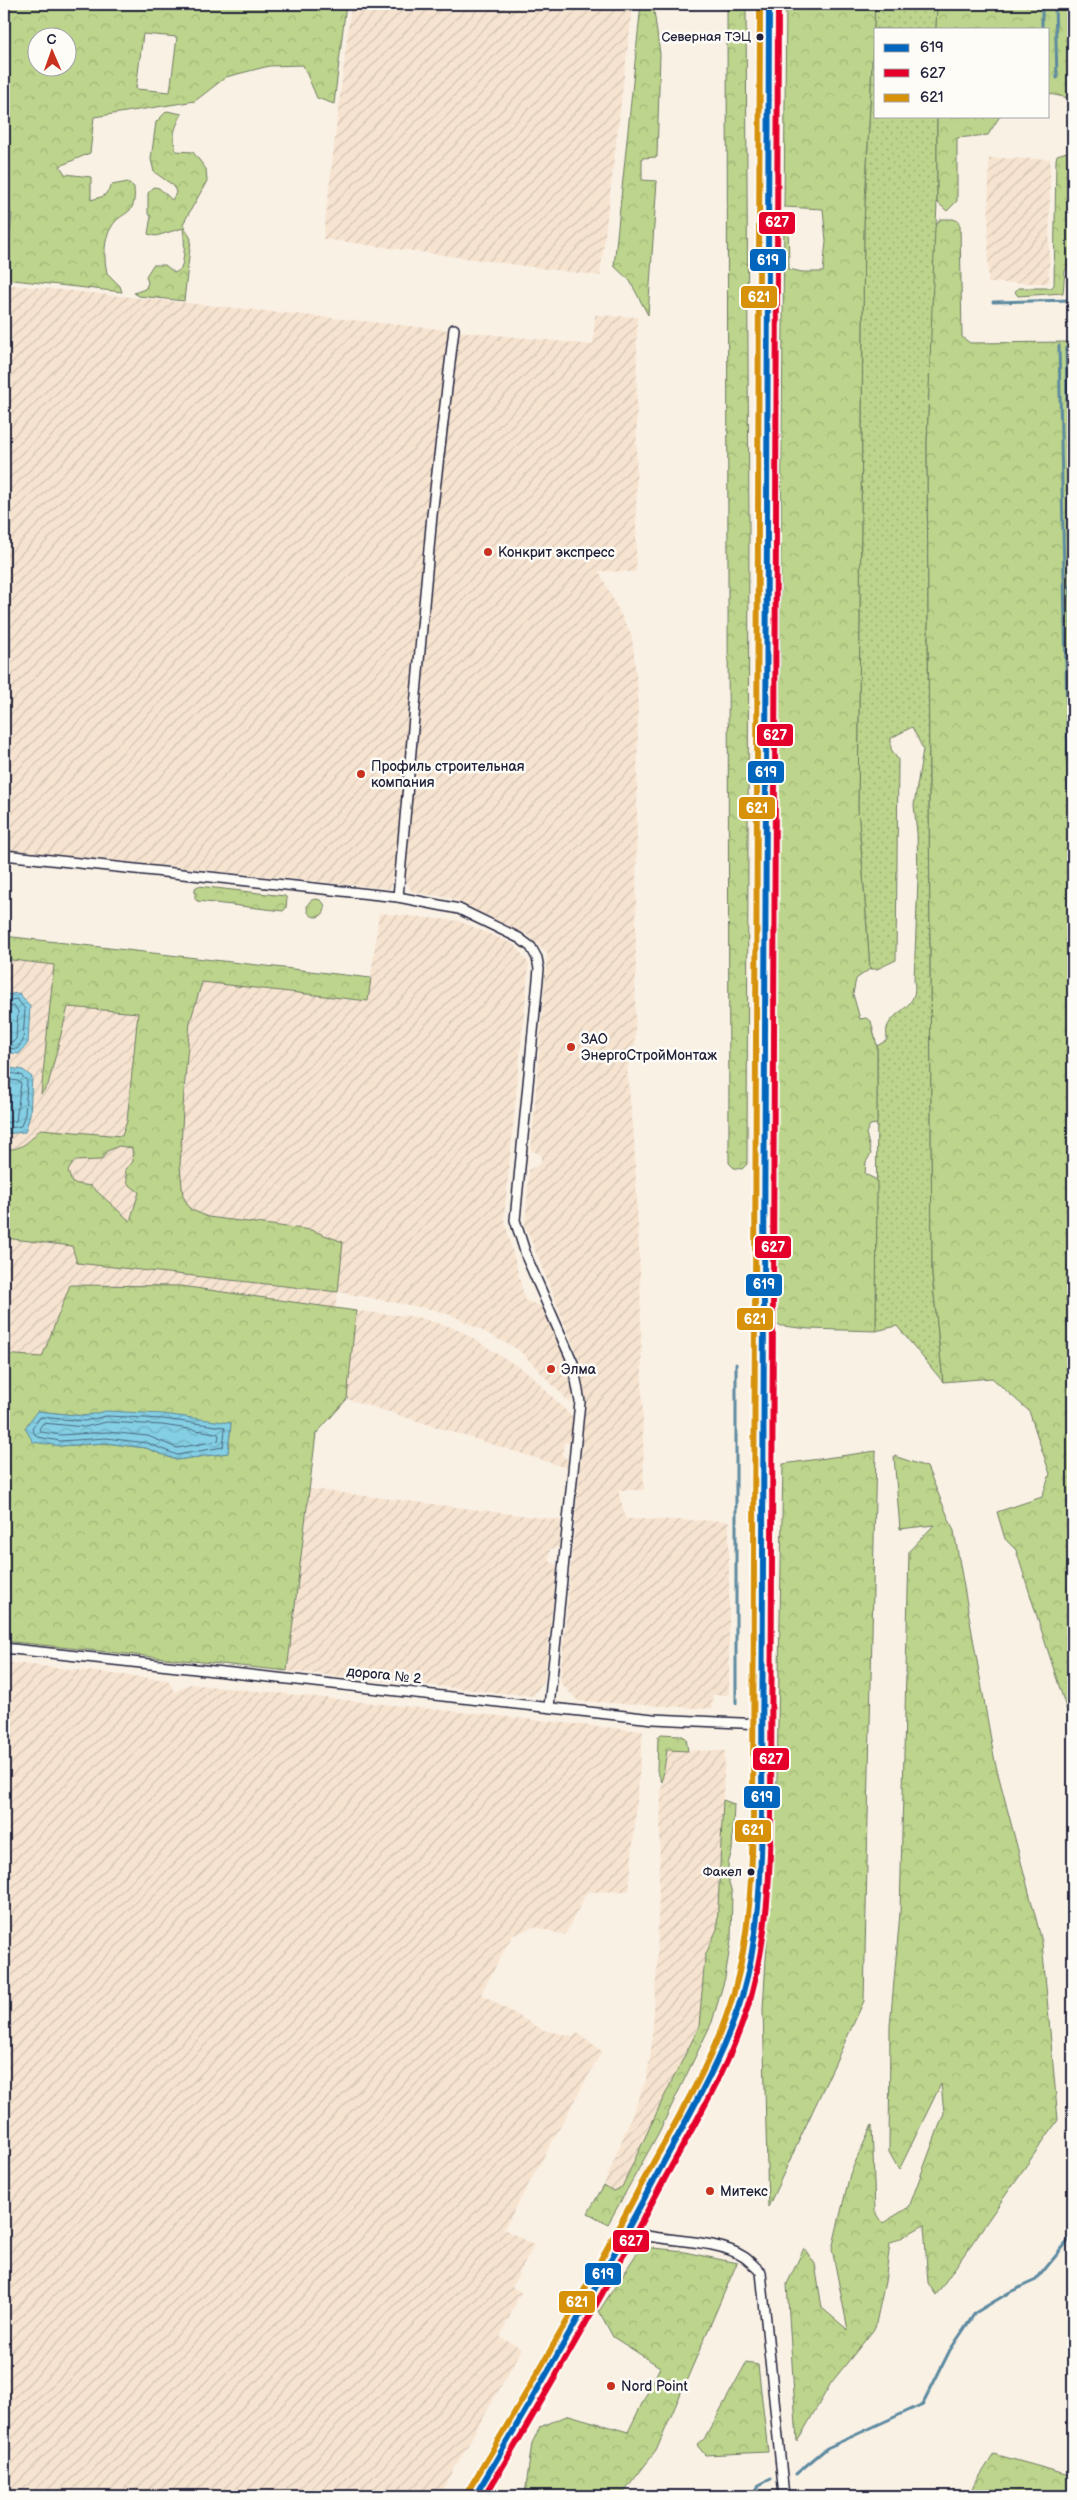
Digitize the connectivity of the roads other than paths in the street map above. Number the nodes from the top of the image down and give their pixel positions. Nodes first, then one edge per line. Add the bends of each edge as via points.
1 (769, 4) edge
2 (454, 329) dead end
3 (4, 855) edge
4 (398, 897) junction
5 (4, 1648) edge
6 (549, 1707) junction
7 (762, 1724) junction
8 (627, 2232) junction
9 (475, 2496) edge
10 (784, 2496) edge

1 - 7 main road
2 - 4 street via 432,515
3 - 4 street
4 - 6 street via 458,909 519,938 531,947 537,958 539,969 515,1220 527,1258 573,1363 580,1402
5 - 6 street, дорога № 2
6 - 7 street, дорога № 2 via 653,1719
7 - 8 main road via 757,1899 749,1970 712,2073
8 - 9 main road
8 - 10 street via 724,2247 744,2257 761,2272

